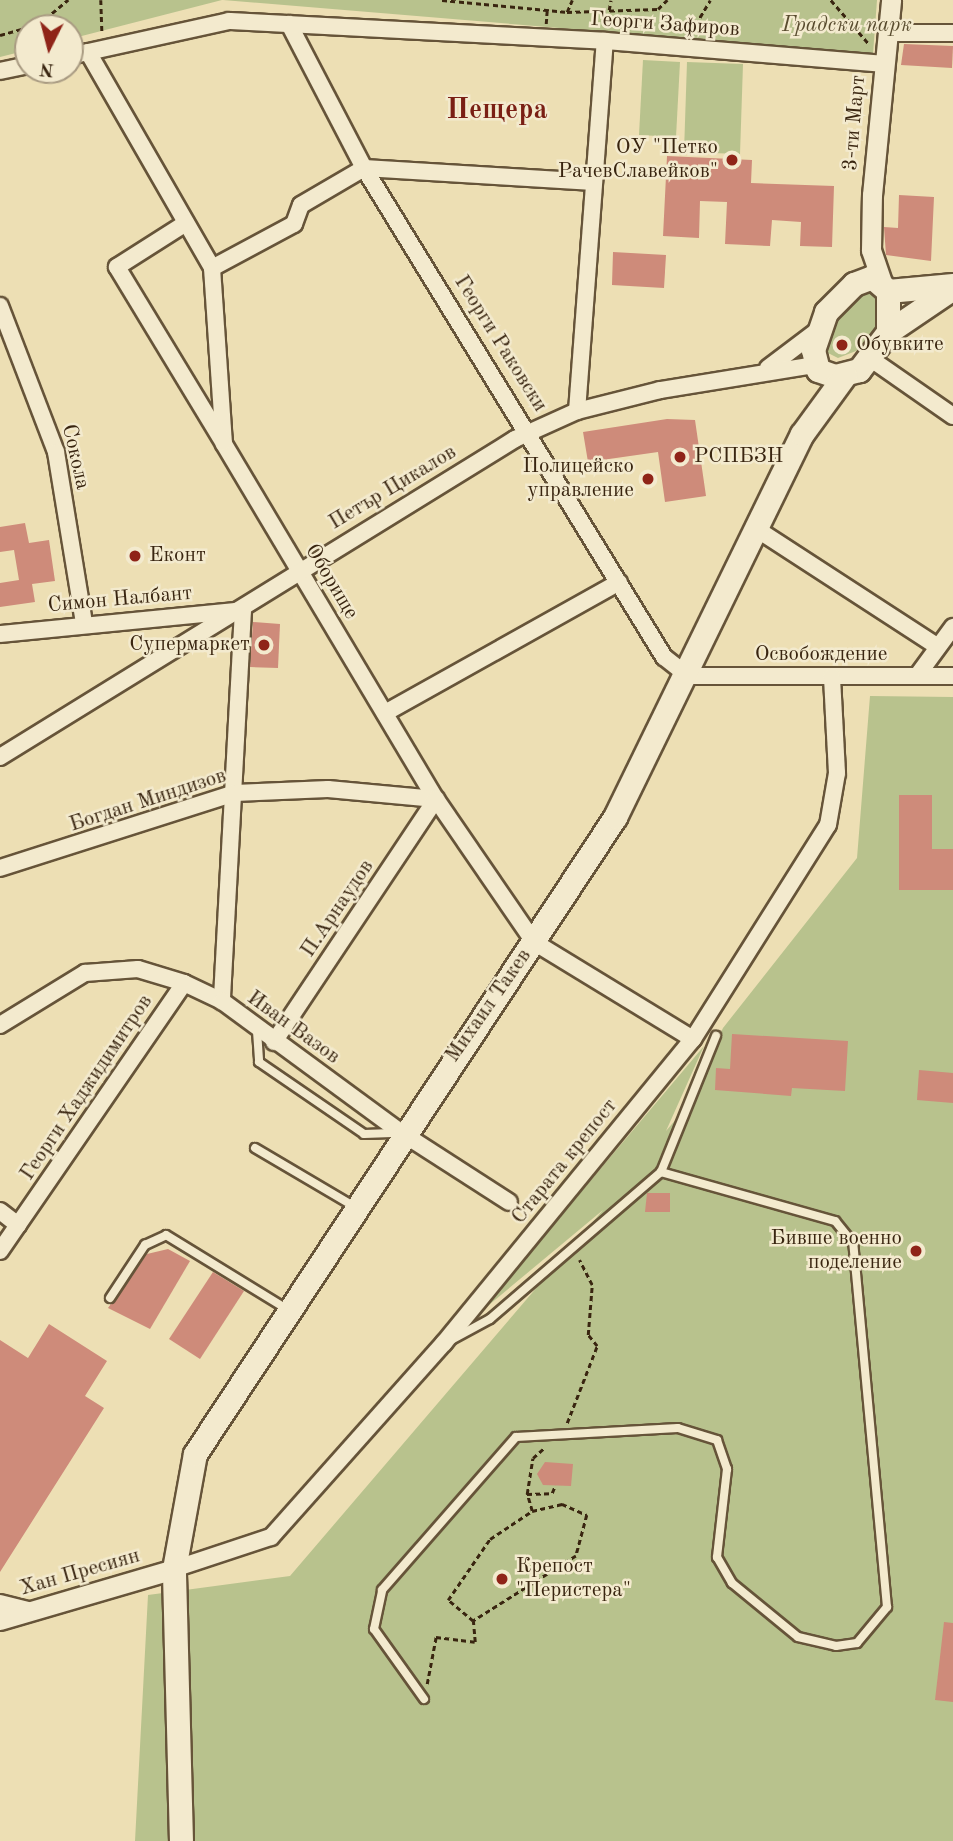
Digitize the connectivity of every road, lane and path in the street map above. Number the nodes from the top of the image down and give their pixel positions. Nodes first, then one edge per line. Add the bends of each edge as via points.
1 (68, 0) edge
2 (101, 0) edge
3 (442, 0) edge
4 (484, 0) edge
5 (572, 0) edge
6 (611, 0) edge
7 (667, 0) edge
8 (710, 0) edge
9 (831, 0) edge
10 (891, 0) edge
11 (483, 6) junction
12 (608, 9) junction
13 (567, 12) junction
14 (289, 24) junction
15 (888, 33) junction
16 (953, 33) edge
17 (0, 34) edge
18 (605, 41) junction
19 (681, 46) junction
20 (95, 50) junction
21 (84, 53) edge
22 (883, 64) junction
23 (364, 168) junction
24 (590, 182) junction
25 (186, 223) junction
26 (871, 250) junction
27 (212, 268) junction
28 (854, 284) junction
29 (953, 286) edge
30 (885, 287) junction
31 (0, 306) edge
32 (818, 331) junction
33 (888, 332) junction
34 (871, 359) junction
35 (816, 368) junction
36 (766, 370) junction
37 (845, 374) junction
38 (577, 411) junction
39 (953, 416) edge
40 (530, 432) junction
41 (802, 434) junction
42 (224, 444) junction
43 (755, 528) junction
44 (298, 568) junction
45 (620, 583) junction
46 (243, 610) junction
47 (84, 623) junction
48 (953, 627) edge
49 (0, 634) edge
50 (938, 647) junction
51 (688, 676) junction
52 (831, 676) junction
53 (917, 676) junction
54 (953, 676) edge
55 (385, 713) junction
56 (0, 757) edge
57 (235, 793) junction
58 (436, 799) junction
59 (0, 868) edge
60 (534, 942) junction
61 (184, 984) junction
62 (222, 1001) junction
63 (0, 1025) edge
64 (257, 1031) junction
65 (716, 1036) dead end
66 (693, 1039) junction
67 (274, 1042) junction
68 (402, 1133) junction
69 (255, 1148) dead end
70 (661, 1172) junction
71 (509, 1202) dead end
72 (355, 1207) junction
73 (0, 1211) edge
74 (18, 1225) junction
75 (0, 1251) edge
76 (580, 1252) dead end
77 (110, 1298) dead end
78 (285, 1308) junction
79 (444, 1343) junction
80 (565, 1430) junction
81 (555, 1486) dead end
82 (527, 1494) junction
83 (532, 1511) junction
84 (174, 1569) junction
85 (0, 1603) edge
86 (31, 1611) junction
87 (0, 1620) edge
88 (473, 1621) junction
89 (424, 1699) joint
90 (181, 1841) edge

1 - 17 path via 39,24
2 - 20 path
3 - 11 path
4 - 11 path
5 - 13 path
6 - 12 path
7 - 12 path via 659,9
8 - 19 path
9 - 22 path
10 - 15 street, 3-ти Март
11 - 13 path
12 - 13 path
12 - 18 path
14 - 18 street, Георги Зафиров
14 - 20 street, Георги Зафиров via 229,21
14 - 23 street, Георги Раковски
15 - 16 street
15 - 22 street, 3-ти Март
18 - 19 street, Георги Зафиров
18 - 24 street
19 - 22 street, Георги Зафиров
20 - 21 street, Георги Зафиров
20 - 25 street, Оборище
22 - 26 street, 3-ти Март
23 - 24 street
23 - 27 street via 302,205 294,223
23 - 40 street, Георги Раковски
24 - 38 street
25 - 27 street, Оборище
25 - 42 street via 117,267
26 - 28 street
26 - 30 street
27 - 42 street, Оборище
28 - 30 main road via 872,277
28 - 32 main road via 826,312
29 - 30 main road
29 - 33 main road
30 - 33 main road
31 - 47 street, Сокола via 56,452
32 - 35 main road, Михаил Такев
32 - 36 street, Петър Цикалов
33 - 34 main road
34 - 37 main road
34 - 39 street
35 - 36 street, Петър Цикалов
35 - 37 main road
35 - 41 main road, Михаил Такев
36 - 38 street, Петър Цикалов
37 - 41 main road, Михаил Такев
38 - 40 street, Петър Цикалов
40 - 44 street, Петър Цикалов
40 - 45 street, Георги Раковски
41 - 43 main road, Михаил Такев
42 - 44 street, Оборище
43 - 50 street
43 - 51 main road, Михаил Такев
44 - 46 street, Петър Цикалов
44 - 55 street, Оборище
45 - 51 street, Георги Раковски via 664,657
45 - 55 street
46 - 47 street, Симон Налбант
46 - 56 street, Петър Цикалов
46 - 57 street
47 - 49 street, Симон Налбант
48 - 50 street
50 - 53 street
51 - 52 street, Освобождение
51 - 60 main road, Михаил Такев via 615,817
52 - 53 street, Освобождение
52 - 66 street, Старата крепост via 837,773 828,825
53 - 54 street, Освобождение
55 - 58 street, Оборище
57 - 58 street, Богдан Миндизов via 328,789
57 - 59 street, Богдан Миндизов
57 - 62 street
58 - 60 street, Оборище
58 - 67 street, П.Арнаудов
60 - 66 street, Оборище
60 - 68 main road, Михаил Такев
61 - 62 street, Иван Вазов
61 - 63 street, Иван Вазов via 138,970 85,973
61 - 74 street, Георги Хаджидимитров
62 - 64 street, Иван Вазов
64 - 67 street, Иван Вазов
64 - 68 lane via 259,1062 364,1134
65 - 70 lane
66 - 79 street, Старата крепост
67 - 68 street, Иван Вазов
68 - 71 street, Иван Вазов
68 - 72 main road, Михаил Такев
69 - 72 lane
70 - 79 lane via 490,1319
70 - 80 lane via 835,1221 853,1243 887,1607 857,1643 798,1637 732,1583 717,1557 727,1469 717,1440 678,1428 596,1436
72 - 78 main road, Михаил Такев
73 - 74 street
74 - 75 street, Георги Хаджидимитров
76 - 80 path via 593,1293 588,1320 596,1362 578,1385
77 - 78 lane via 145,1245 166,1235
78 - 84 main road, Михаил Такев via 195,1454
79 - 84 street, Старата крепост via 271,1537
80 - 82 path via 533,1458
80 - 89 lane via 516,1437 382,1590 374,1629
81 - 82 path via 552,1493
82 - 83 path
83 - 88 path via 489,1539 448,1600
83 - 88 path via 562,1504 587,1515 576,1556
84 - 86 street, Хан Пресиян
84 - 90 main road, Михаил Такев
85 - 86 street
86 - 87 street, Хан Пресиян
88 - 89 path via 475,1642 436,1637

